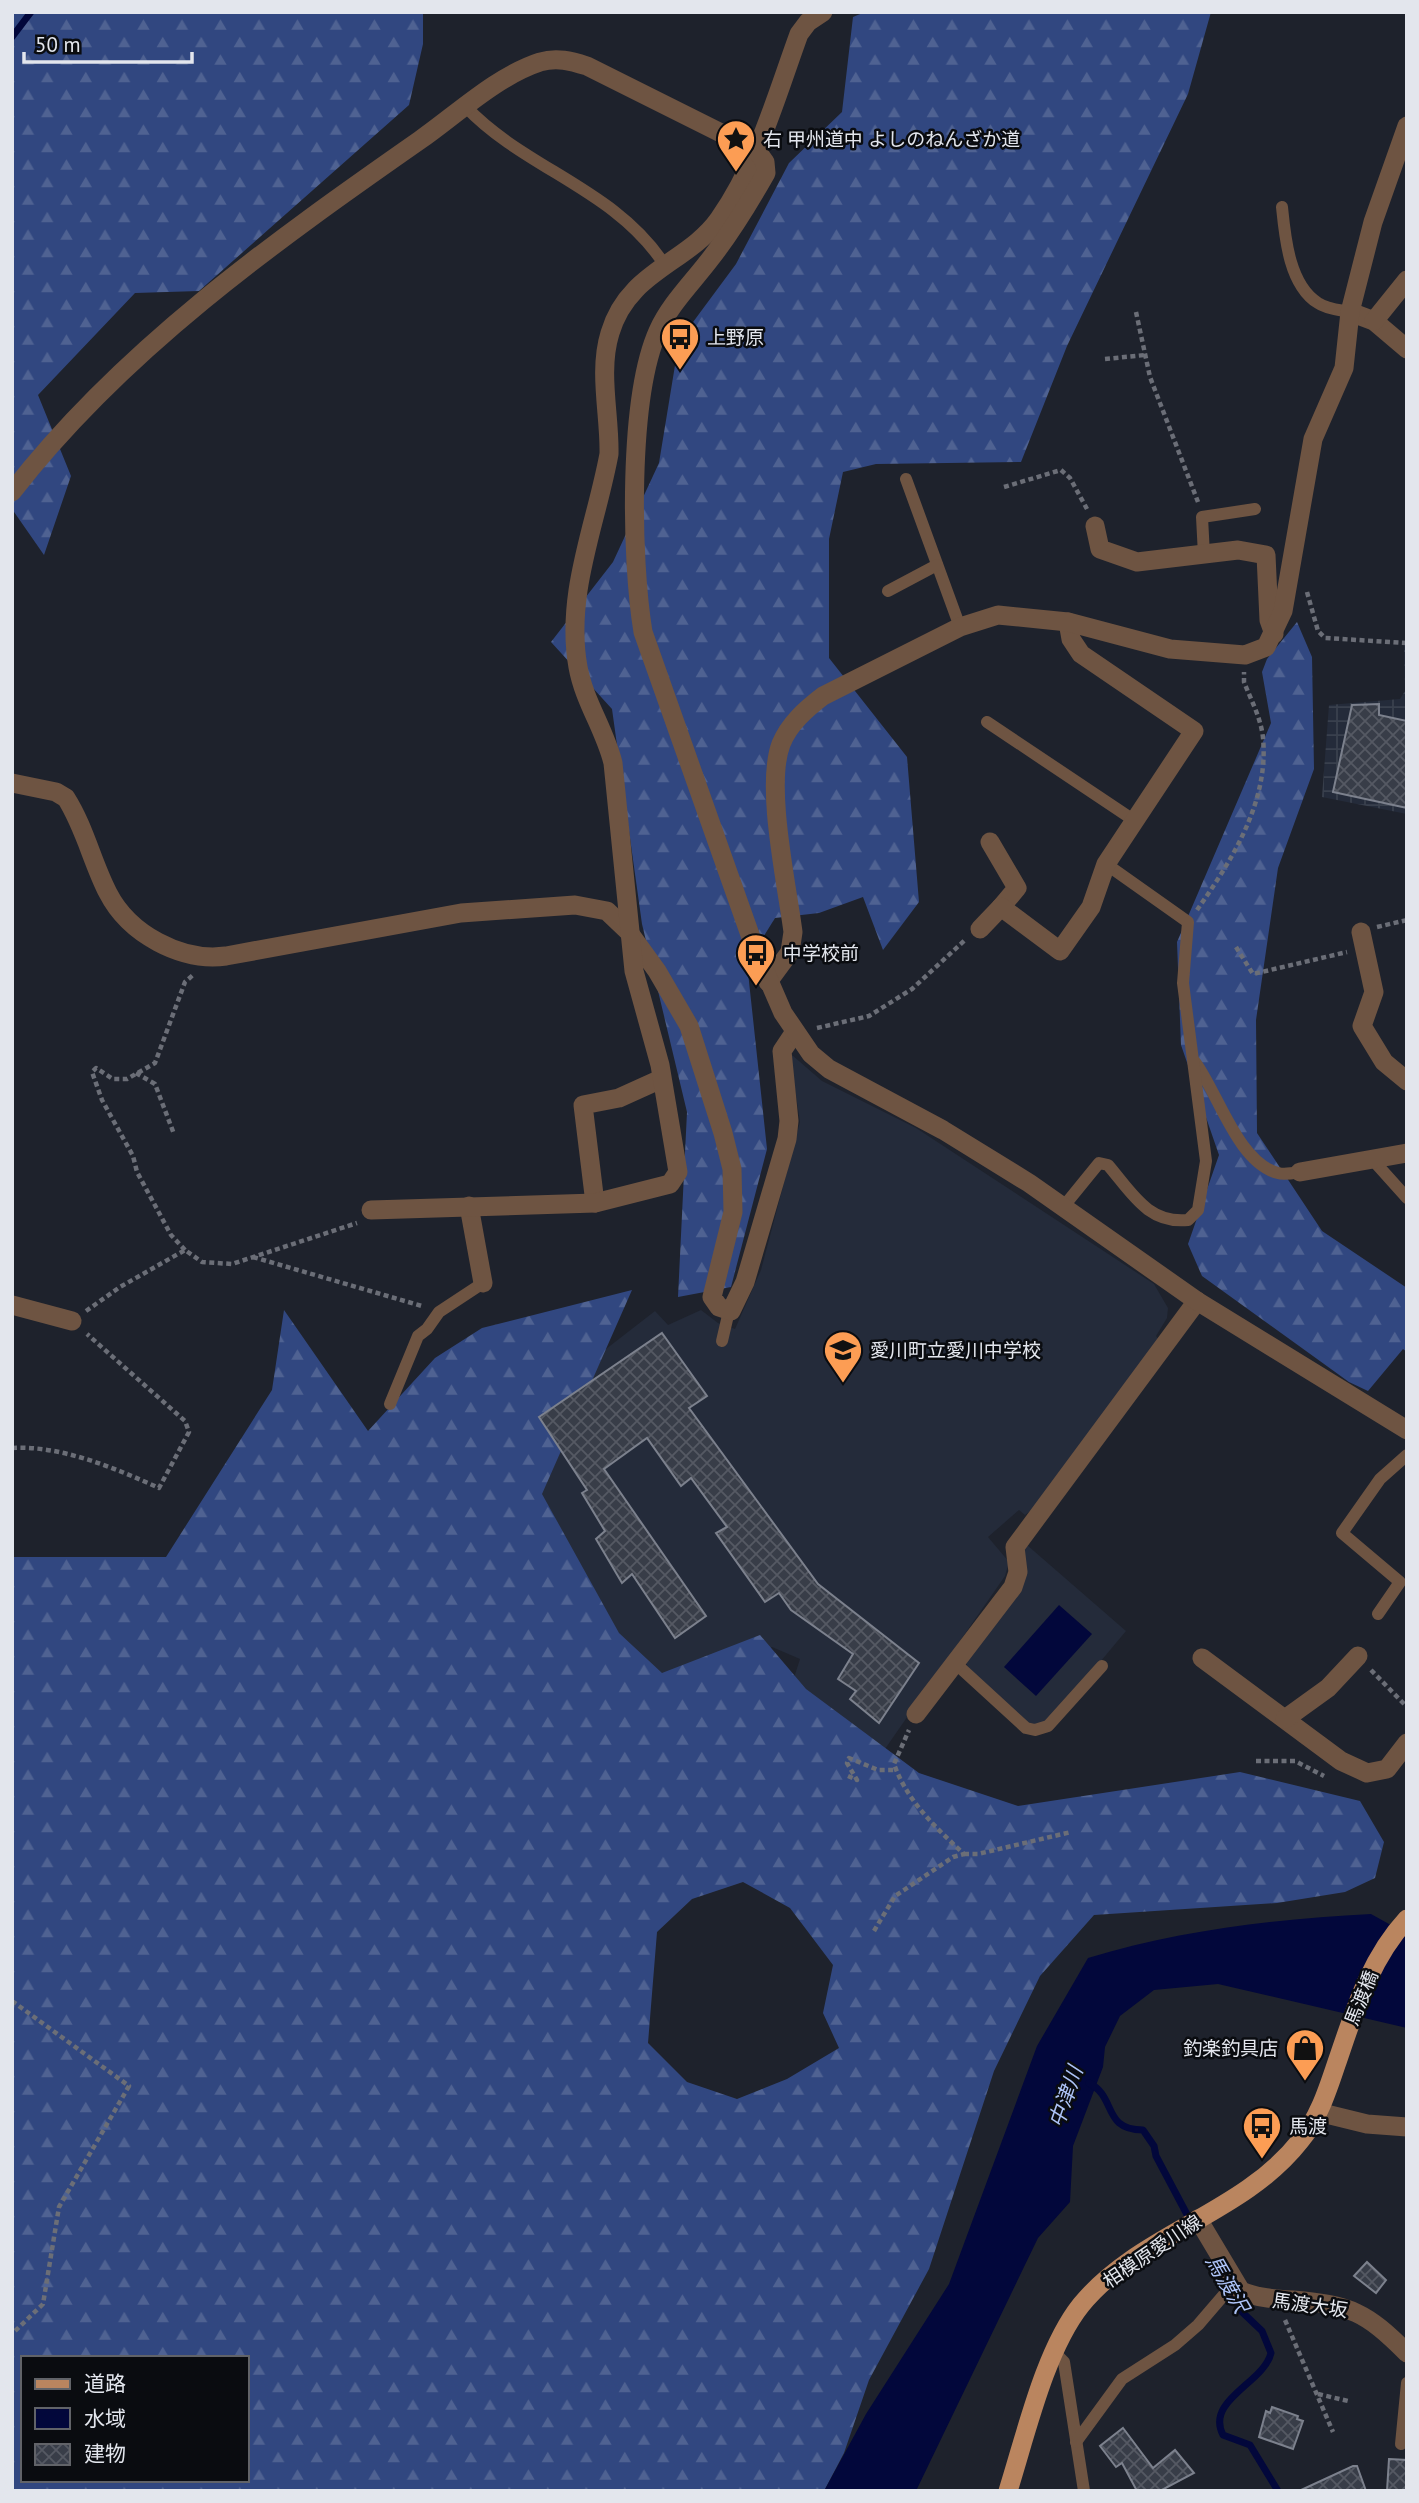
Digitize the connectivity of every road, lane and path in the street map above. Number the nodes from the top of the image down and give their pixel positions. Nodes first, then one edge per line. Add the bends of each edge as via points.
1 (823, 12) edge
2 (466, 107) junction
3 (1407, 126) edge
4 (757, 151) junction
5 (1282, 207) dead end
6 (664, 264) junction
7 (1407, 280) edge
8 (1136, 312) dead end
9 (1350, 312) junction
10 (1374, 320) junction
11 (1407, 349) edge
12 (1145, 355) junction
13 (1105, 359) dead end
14 (906, 479) dead end
15 (1004, 487) dead end
16 (12, 492) edge
17 (1255, 509) dead end
18 (1202, 517) junction
19 (1095, 526) joint
20 (1204, 555) junction
21 (937, 565) junction
22 (1304, 581) dead end
23 (888, 591) dead end
24 (1068, 622) junction
25 (960, 626) junction
26 (1274, 634) junction
27 (1407, 643) edge
28 (1244, 682) dead end
29 (987, 722) dead end
30 (12, 783) edge
31 (1135, 821) junction
32 (990, 842) dead end
33 (1106, 864) junction
34 (1001, 907) junction
35 (1407, 920) edge
36 (1188, 922) junction
37 (980, 929) joint
38 (628, 931) junction
39 (1363, 940) junction
40 (1236, 947) dead end
41 (207, 958) junction
42 (768, 982) junction
43 (794, 1032) junction
44 (1195, 1062) junction
45 (136, 1073) junction
46 (661, 1079) junction
47 (1407, 1081) edge
48 (174, 1134) dead end
49 (1407, 1153) edge
50 (1372, 1159) junction
51 (1300, 1172) joint
52 (1407, 1198) edge
53 (595, 1203) junction
54 (469, 1206) junction
55 (1064, 1206) junction
56 (371, 1210) joint
57 (185, 1250) junction
58 (250, 1256) junction
59 (483, 1283) joint
60 (1197, 1301) junction
61 (12, 1305) edge
62 (729, 1311) junction
63 (439, 1312) junction
64 (72, 1321) junction
65 (722, 1341) dead end
66 (390, 1404) dead end
67 (1407, 1430) edge
68 (12, 1448) edge
69 (1407, 1455) edge
70 (1403, 1581) edge
71 (1378, 1614) dead end
72 (1359, 1656) joint
73 (1202, 1658) dead end
74 (954, 1662) junction
75 (1102, 1666) dead end
76 (1407, 1707) edge
77 (916, 1714) joint
78 (1285, 1718) junction
79 (1407, 1743) edge
80 (1256, 1760) dead end
81 (896, 1770) junction
82 (848, 1776) dead end
83 (1337, 1780) dead end
84 (1071, 1832) dead end
85 (964, 1854) junction
86 (1407, 1919) edge
87 (874, 1931) dead end
88 (12, 2001) edge
89 (1329, 2085) joint
90 (1318, 2112) junction
91 (1407, 2127) edge
92 (1198, 2219) junction
93 (1234, 2283) junction
94 (1279, 2299) junction
95 (12, 2334) edge
96 (1054, 2352) junction
97 (1407, 2353) edge
98 (1407, 2383) edge
99 (1318, 2393) junction
100 (1348, 2402) dead end
101 (1333, 2432) dead end
102 (1076, 2442) junction
103 (1401, 2444) dead end
104 (1008, 2491) edge
105 (1084, 2491) edge

1 - 4 street via 799,34
2 - 4 street via 532,65 556,59 572,61
2 - 6 lane via 486,129 609,205
2 - 16 street via 289,234 160,340 70,423
3 - 9 street via 1373,222
4 - 6 street via 711,228
4 - 42 street via 766,173 732,230 674,304 658,330 647,364 637,441 636,584 643,632
5 - 9 lane via 1285,240 1299,281 1317,303
6 - 38 street via 627,299 609,335 605,414 609,454 574,616 583,690 613,764
7 - 10 street
8 - 12 path
9 - 10 street
9 - 26 street via 1344,368 1312,439 1283,611
10 - 11 street
12 - 13 path
12 - 18 path
14 - 21 lane
15 - 19 path via 1061,470 1070,478
17 - 18 lane
18 - 20 lane
19 - 20 street via 1100,548 1137,562
20 - 26 street via 1238,550 1266,555 1269,620
21 - 23 lane
21 - 25 lane
22 - 27 path via 1318,631 1325,638
24 - 25 street via 998,615
24 - 26 street via 1170,649 1238,655 1266,647
24 - 31 street via 1071,639 1081,654 1194,731
25 - 42 street via 823,696 804,710 781,744 775,787 793,932 790,952
28 - 36 path via 1259,720 1263,766 1233,859
29 - 31 lane
30 - 41 street via 66,798 115,904 161,943
31 - 33 street
32 - 34 street via 1017,888
33 - 34 street via 1091,907 1060,951
33 - 36 lane
34 - 37 street
35 - 39 path
36 - 44 lane via 1183,983
37 - 43 path via 912,989 869,1016
38 - 41 street via 607,911 575,905 461,913
38 - 46 street
38 - 62 street via 689,1026 726,1145 734,1182 733,1212 712,1297
39 - 40 path via 1252,974
39 - 47 street via 1374,992 1362,1026 1384,1062
41 - 45 path via 185,982 155,1063
42 - 43 street
43 - 55 street via 829,1069 943,1130
43 - 62 street via 782,1051 789,1121 784,1153 745,1282
44 - 51 lane via 1211,1083 1238,1140 1255,1159 1278,1174
44 - 55 lane via 1206,1161 1198,1210 1188,1220 1170,1222 1156,1217 1108,1165 1099,1163
45 - 48 path via 155,1084
45 - 57 path via 127,1079 113,1079 96,1068 92,1072 137,1172
46 - 53 street via 620,1098 583,1105
46 - 53 street via 678,1172 670,1184
49 - 50 street
50 - 51 street
50 - 52 lane
53 - 54 street
54 - 56 street
54 - 59 street
55 - 60 street
56 - 58 path via 366,1220
57 - 58 path via 202,1262 232,1264
57 - 64 path
58 - 63 path
59 - 63 lane
60 - 67 street
60 - 74 street via 1015,1547 1018,1572 1013,1587
61 - 64 street
62 - 65 lane
63 - 66 lane via 418,1336
64 - 68 path via 185,1421 189,1432 159,1488 36,1447
69 - 70 lane via 1380,1479 1342,1533
70 - 71 lane
72 - 76 path
72 - 78 street via 1328,1688
73 - 78 street
74 - 75 lane via 1026,1728 1035,1730 1048,1726
74 - 77 street
77 - 81 path via 894,1764
78 - 79 street via 1341,1761 1367,1773 1387,1769
80 - 83 path via 1295,1761
81 - 82 path via 878,1770 849,1758 858,1780
81 - 85 path via 929,1822
84 - 85 path
85 - 87 path via 895,1896
86 - 89 main road, 馬渡橋 via 1370,1974
88 - 95 path via 129,2086 59,2207 43,2304
89 - 90 main road, 相模原愛川線
90 - 91 street via 1367,2124
90 - 92 main road, 相模原愛川線 via 1300,2142 1268,2175
92 - 93 street
92 - 96 main road, 相模原愛川線 via 1096,2289 1070,2320
93 - 94 street, 馬渡大坂 via 1251,2295
93 - 102 lane via 1175,2345 1122,2379
94 - 97 street, 馬渡大坂 via 1360,2312
94 - 99 path
96 - 102 lane via 1064,2362
96 - 104 main road, 相模原愛川線
98 - 103 lane
99 - 100 path
99 - 101 path
102 - 105 lane

